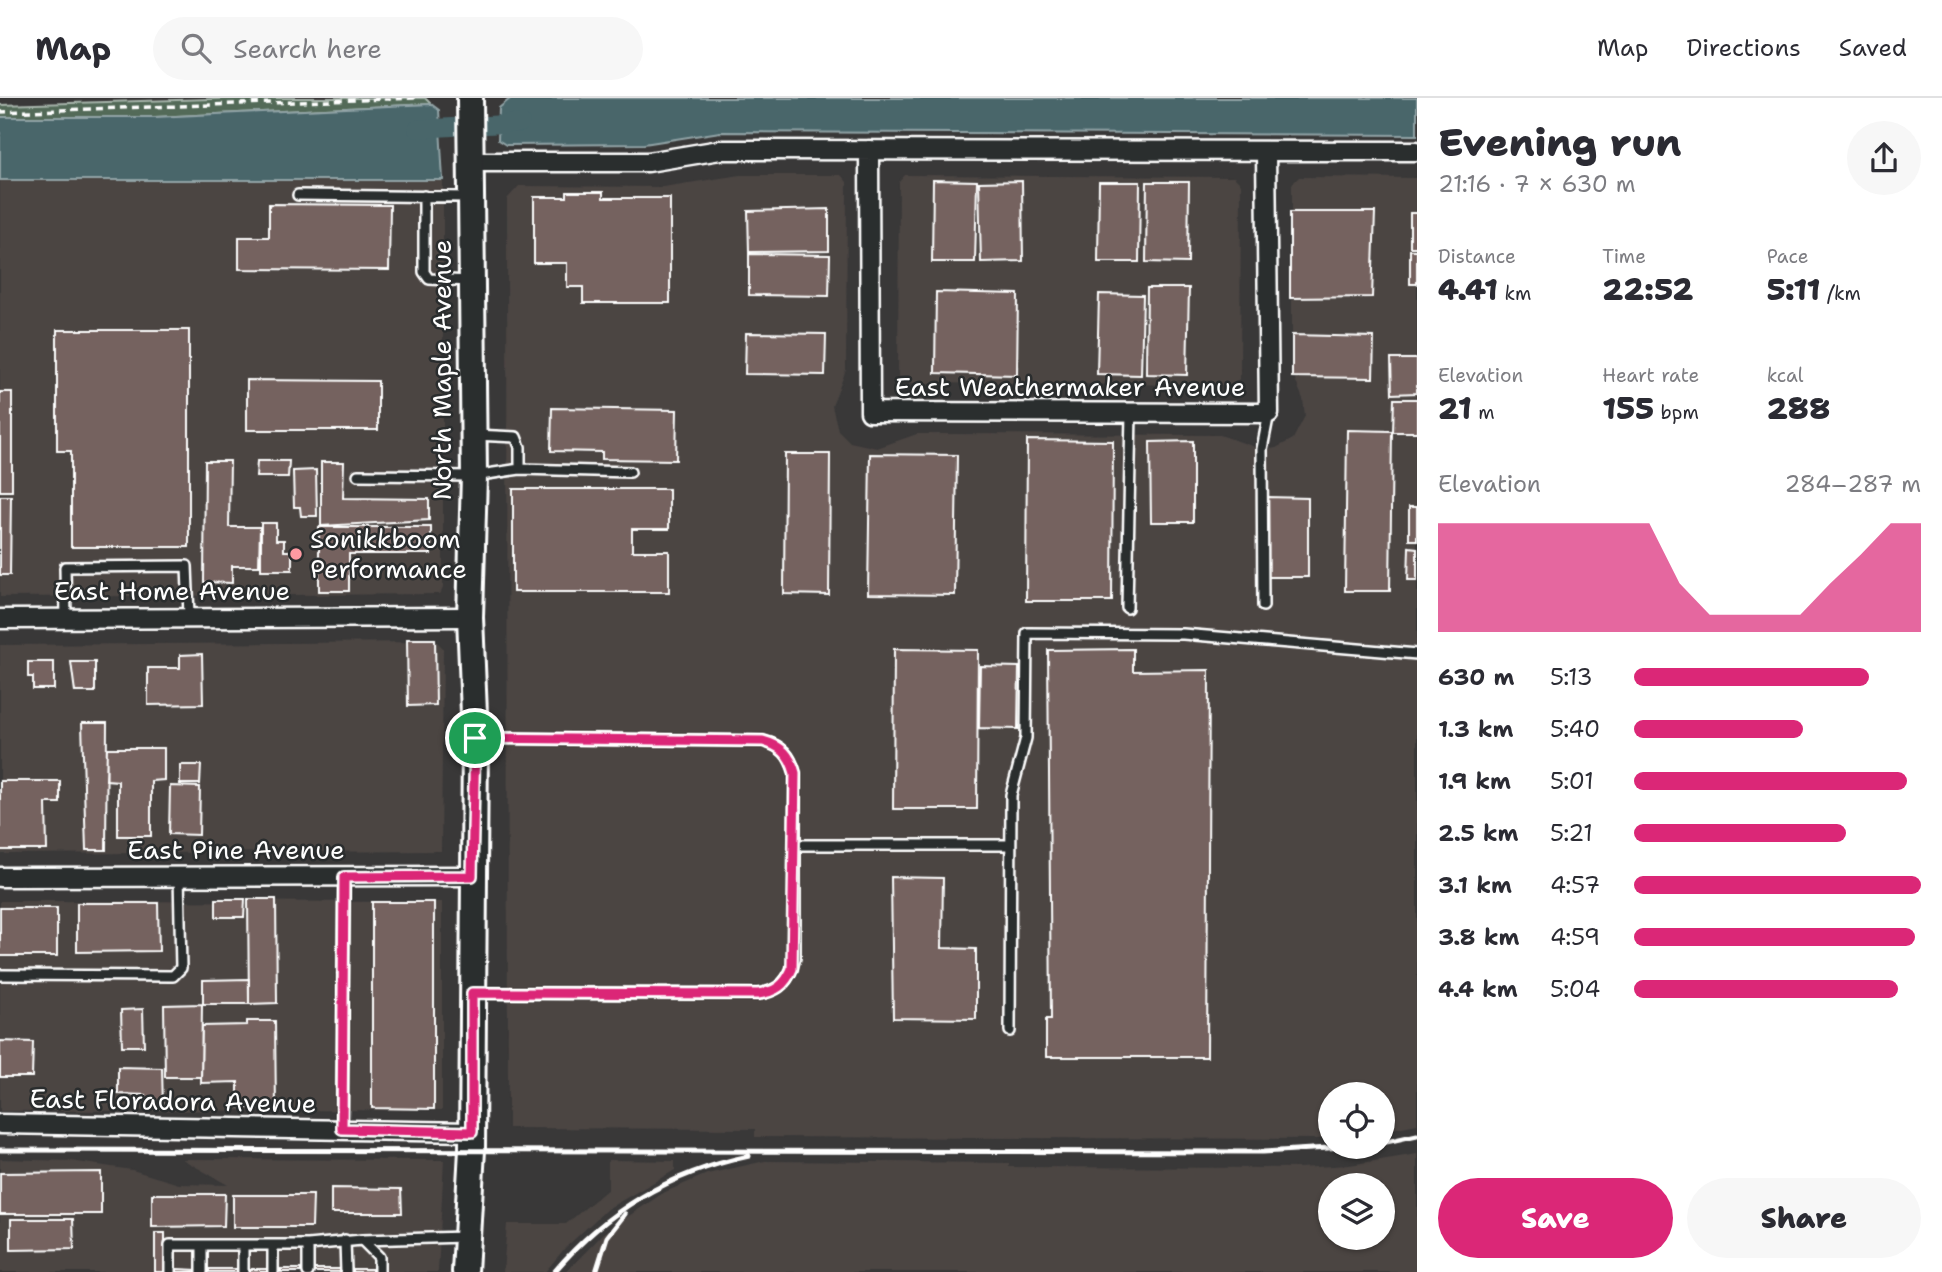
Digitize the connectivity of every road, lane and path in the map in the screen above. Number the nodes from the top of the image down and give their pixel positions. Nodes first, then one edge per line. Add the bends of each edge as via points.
1 (417, 98) edge
2 (470, 99) edge
3 (0, 112) edge
4 (869, 150) junction
5 (1417, 151) edge
6 (1266, 152) junction
7 (470, 162) junction
8 (299, 195) dead end
9 (424, 196) junction
10 (471, 197) junction
11 (472, 281) junction
12 (1131, 413) junction
13 (1269, 413) junction
14 (474, 435) junction
15 (520, 469) junction
16 (630, 472) dead end
17 (358, 475) dead end
18 (474, 476) junction
19 (1263, 606) dead end
20 (1127, 608) dead end
21 (189, 616) junction
22 (66, 617) junction
23 (470, 617) junction
24 (0, 618) edge
25 (1417, 654) edge
26 (475, 738) junction
27 (795, 845) junction
28 (1010, 845) junction
29 (179, 875) junction
30 (472, 876) junction
31 (0, 877) edge
32 (344, 877) junction
33 (0, 975) edge
34 (472, 993) junction
35 (1010, 1031) dead end
36 (0, 1124) edge
37 (342, 1129) junction
38 (472, 1132) junction
39 (469, 1237) junction
40 (345, 1240) junction
41 (362, 1240) junction
42 (202, 1245) junction
43 (243, 1245) junction
44 (273, 1245) junction
45 (308, 1245) junction
46 (170, 1272) edge
47 (202, 1272) edge
48 (243, 1272) edge
49 (273, 1272) edge
50 (307, 1272) edge
51 (345, 1272) edge
52 (379, 1272) edge
53 (465, 1272) edge

1 - 3 path
2 - 7 street, North Maple Avenue
4 - 6 street
4 - 7 street via 720,150 648,162
4 - 12 street, East Weathermaker Avenue via 870,412
5 - 6 street
6 - 13 street
7 - 10 street, North Maple Avenue
8 - 9 lane
9 - 10 lane
9 - 11 lane via 424,272 437,281
10 - 11 street, North Maple Avenue
11 - 14 street, North Maple Avenue
12 - 13 street, East Weathermaker Avenue
12 - 20 lane
13 - 19 lane via 1262,449
14 - 15 lane via 516,437
14 - 18 street, North Maple Avenue
15 - 16 lane
15 - 18 lane
17 - 18 lane
18 - 23 street, North Maple Avenue
21 - 22 street, East Home Avenue
21 - 22 lane via 187,566 65,567
21 - 23 street, East Home Avenue
22 - 24 street, East Home Avenue
23 - 26 street, North Maple Avenue
25 - 28 lane via 1183,634 1027,633 1026,738 1011,795
26 - 27 lane via 775,744 785,752 795,773
26 - 30 street, North Maple Avenue
27 - 28 lane
27 - 34 lane via 794,958 787,981 769,993
28 - 35 lane
29 - 31 street, East Pine Avenue
29 - 32 street, East Pine Avenue
29 - 33 lane via 181,968 173,976
30 - 32 street, East Pine Avenue
30 - 34 street, North Maple Avenue
32 - 37 lane
34 - 38 street, North Maple Avenue
36 - 37 street, East Floradora Avenue
37 - 38 street, East Floradora Avenue
38 - 39 street, North Maple Avenue
39 - 41 lane
39 - 53 street, North Maple Avenue
40 - 41 lane
40 - 45 lane
40 - 51 lane
41 - 52 lane via 379,1257
42 - 43 lane
42 - 46 lane via 170,1245
42 - 47 lane
43 - 44 lane
43 - 48 lane
44 - 45 lane
44 - 49 lane
45 - 50 lane

